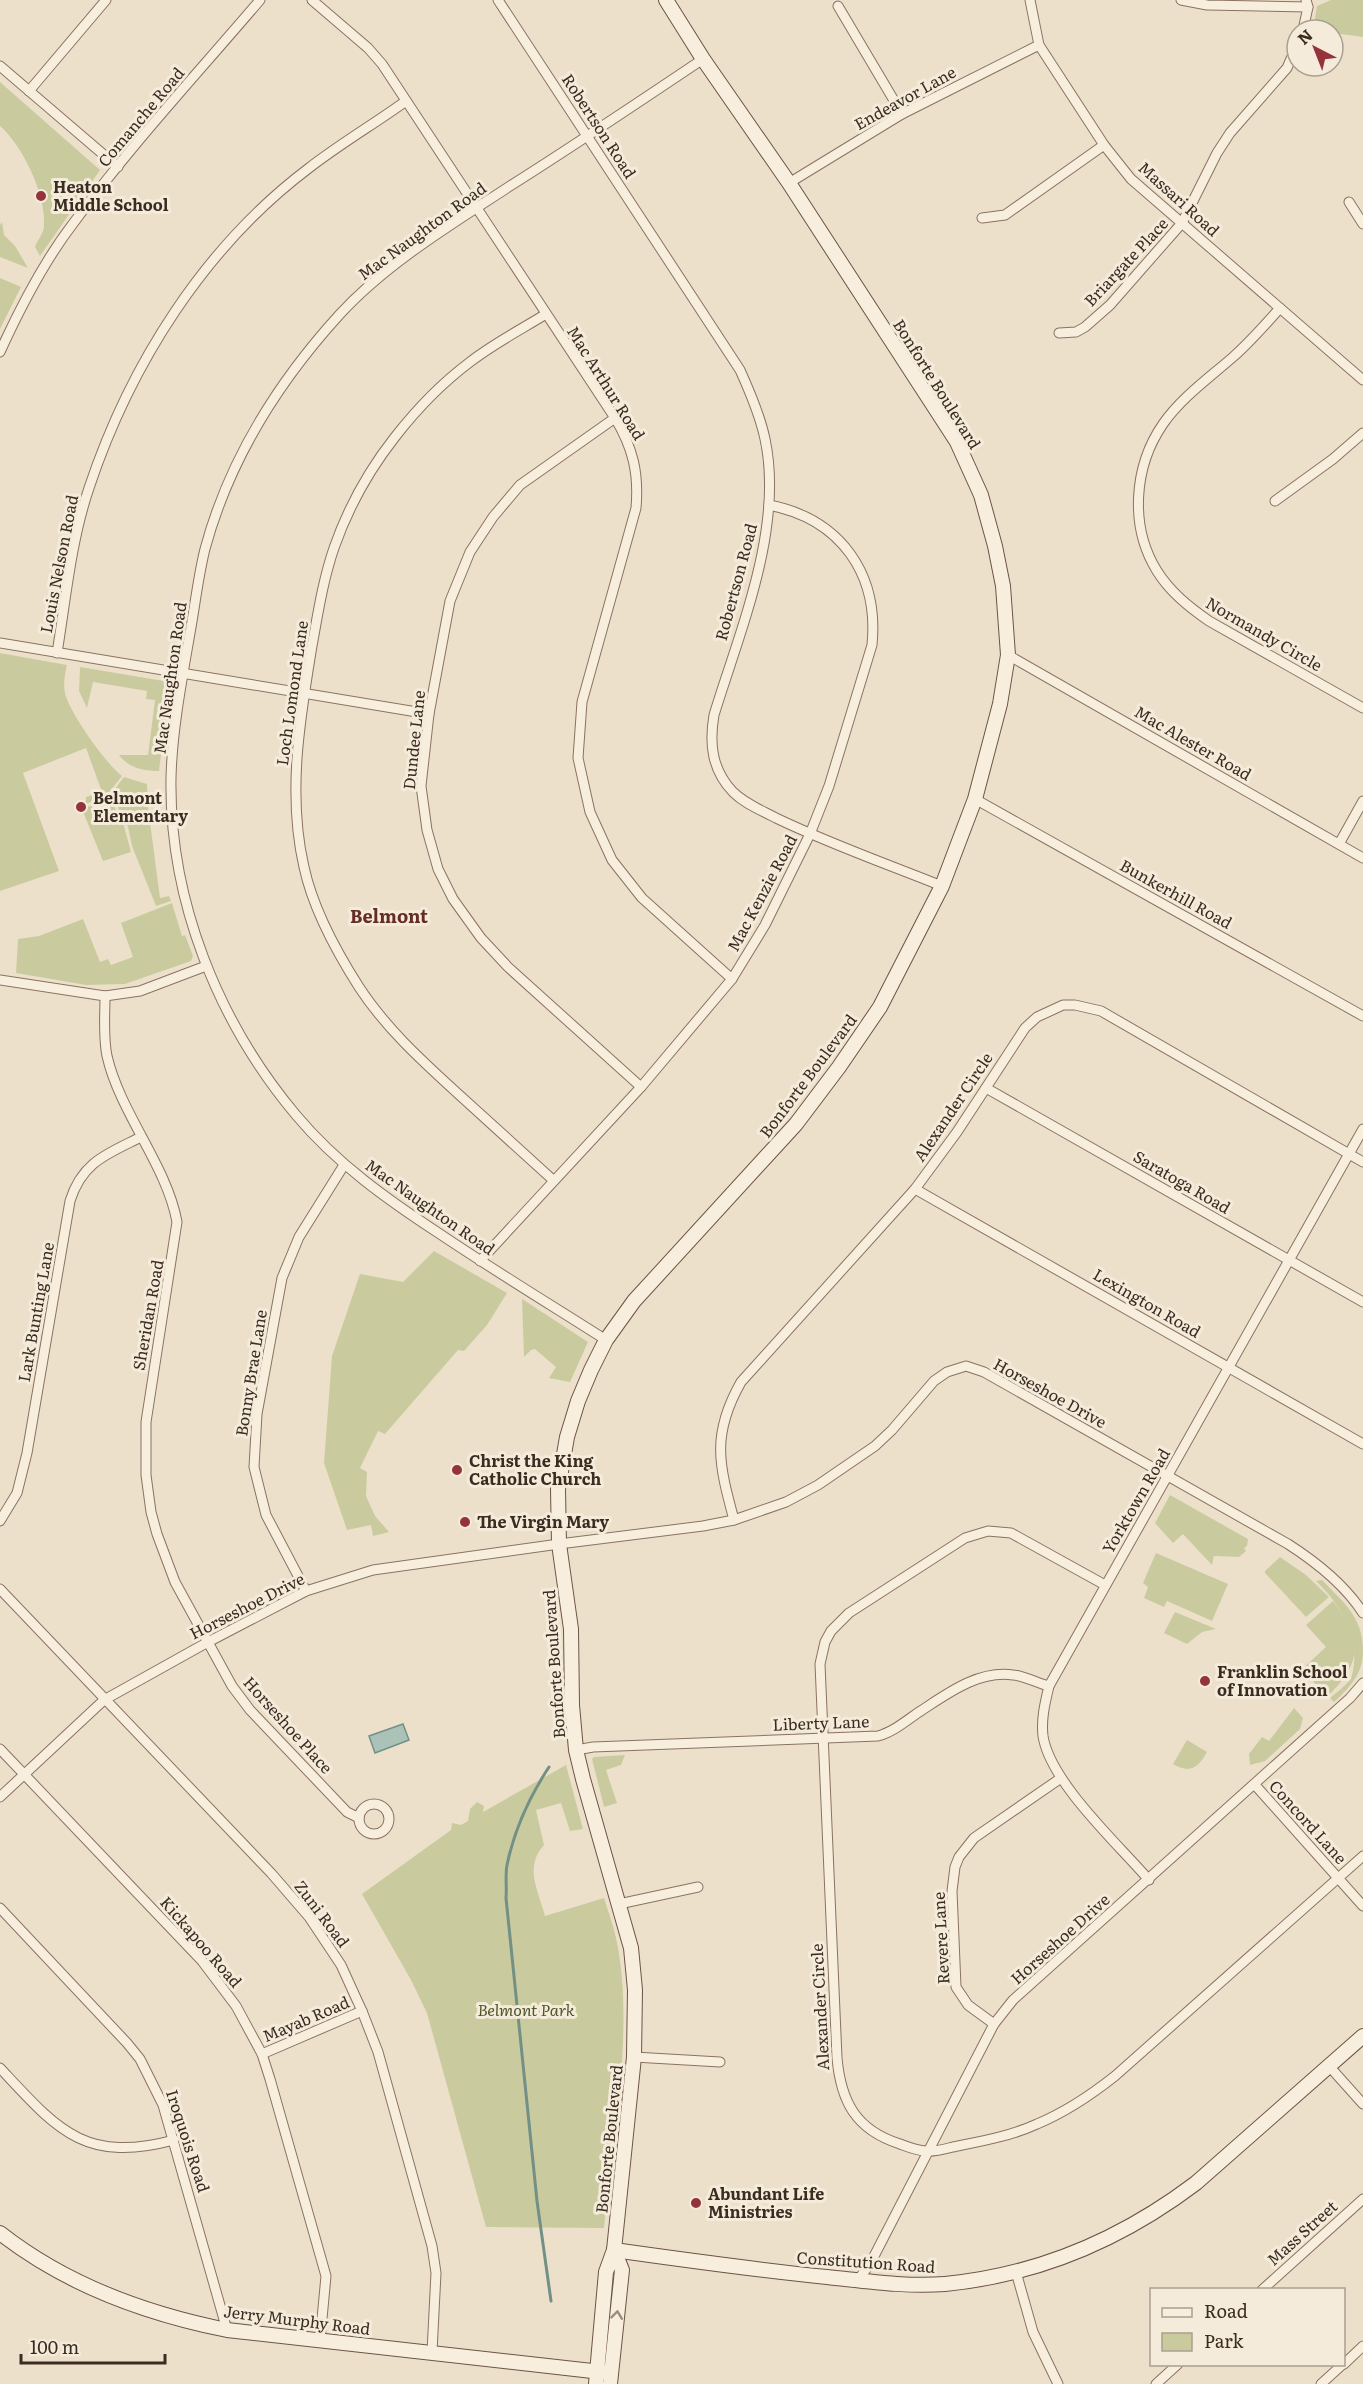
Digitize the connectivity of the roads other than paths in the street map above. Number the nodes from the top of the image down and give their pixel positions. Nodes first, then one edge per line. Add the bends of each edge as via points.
1 (106, 0) edge
2 (260, 0) edge
3 (312, 0) edge
4 (498, 0) edge
5 (666, 0) edge
6 (1030, 0) edge
7 (1181, 0) edge
8 (1307, 4) edge
9 (838, 6) dead end
10 (1039, 45) junction
11 (703, 59) junction
12 (0, 66) edge
13 (1285, 70) edge
14 (28, 91) junction
15 (406, 101) junction
16 (902, 114) junction
17 (587, 137) junction
18 (1104, 145) junction
19 (118, 167) junction
20 (789, 183) junction
21 (1349, 202) dead end
22 (476, 208) junction
23 (982, 218) dead end
24 (1182, 223) junction
25 (1363, 224) edge
26 (1280, 308) junction
27 (546, 314) junction
28 (1059, 333) dead end
29 (0, 352) edge
30 (1363, 380) edge
31 (615, 418) junction
32 (1363, 433) edge
33 (1275, 501) dead end
34 (770, 505) junction
35 (0, 643) edge
36 (57, 653) junction
37 (1008, 654) junction
38 (183, 672) junction
39 (304, 694) junction
40 (1363, 708) edge
41 (429, 714) junction
42 (975, 799) junction
43 (1363, 801) edge
44 (810, 834) junction
45 (1339, 844) junction
46 (1363, 858) edge
47 (942, 886) junction
48 (206, 966) junction
49 (732, 979) junction
50 (0, 980) edge
51 (105, 996) junction
52 (1363, 1016) edge
53 (641, 1087) junction
54 (986, 1088) junction
55 (1363, 1129) edge
56 (141, 1137) junction
57 (1349, 1154) junction
58 (1363, 1162) edge
59 (344, 1165) junction
60 (553, 1180) junction
61 (915, 1189) junction
62 (480, 1260) junction
63 (1288, 1260) junction
64 (1363, 1302) edge
65 (606, 1340) junction
66 (1229, 1367) junction
67 (1363, 1444) edge
68 (1168, 1477) junction
69 (734, 1520) junction
70 (0, 1521) edge
71 (559, 1544) junction
72 (1105, 1585) junction
73 (0, 1590) edge
74 (306, 1591) junction
75 (1363, 1613) edge
76 (208, 1642) junction
77 (1363, 1683) edge
78 (1049, 1686) junction
79 (104, 1700) junction
80 (824, 1738) junction
81 (0, 1749) edge
82 (576, 1750) junction
83 (24, 1774) junction
84 (1061, 1779) junction
85 (1255, 1785) junction
86 (0, 1797) edge
87 (359, 1818) dead end
88 (1363, 1856) edge
89 (1338, 1878) junction
90 (1149, 1880) junction
91 (698, 1887) dead end
92 (619, 1904) junction
93 (1363, 1906) edge
94 (0, 1908) edge
95 (362, 2011) junction
96 (994, 2024) junction
97 (1363, 2036) edge
98 (262, 2054) junction
99 (634, 2057) junction
100 (720, 2062) dead end
101 (1329, 2066) junction
102 (0, 2068) edge
103 (1363, 2104) edge
104 (174, 2140) junction
105 (927, 2151) junction
106 (1363, 2199) edge
107 (0, 2233) edge
108 (614, 2250) junction
109 (1016, 2272) junction
110 (858, 2280) junction
111 (1263, 2288) edge
112 (227, 2330) junction
113 (321, 2340) junction
114 (1363, 2346) edge
115 (432, 2352) junction
116 (1345, 2362) edge
117 (1176, 2366) edge
118 (1341, 2366) edge
119 (603, 2378) edge
120 (1058, 2384) edge
121 (1156, 2384) edge
122 (1321, 2384) edge

1 - 14 street
2 - 19 street, Comanche Road
3 - 15 street, Mac Arthur Road via 368,48
4 - 17 street, Robertson Road
5 - 11 main road, Bonforte Boulevard
6 - 10 street, Massari Road
7 - 8 street via 1207,5
9 - 16 street
10 - 16 street, Endeavor Lane
10 - 18 street, Massari Road
11 - 17 street, Mac Naughton Road
11 - 20 main road, Bonforte Boulevard
12 - 14 street
13 - 24 street, Briargate Place via 1224,143
14 - 19 street
15 - 22 street, Mac Arthur Road
15 - 36 street, Louis Nelson Road via 308,169 261,210 204,271 170,318 115,418 88,489
16 - 20 street, Endeavor Lane
17 - 22 street, Mac Naughton Road
17 - 34 street, Robertson Road via 740,370 765,437
18 - 23 street via 1005,215
18 - 24 street, Massari Road via 1131,178
19 - 29 street, Comanche Road via 71,225 21,306
20 - 37 main road, Bonforte Boulevard via 957,442 976,484 995,546 1003,586
21 - 25 street
22 - 27 street, Mac Arthur Road
22 - 38 street, Mac Naughton Road via 392,268 343,310 294,366 261,417 232,473 205,549
24 - 26 street, Massari Road
24 - 28 street, Briargate Place via 1110,305 1076,332
26 - 30 street, Massari Road
26 - 40 street, Normandy Circle via 1248,344 1177,407 1158,431 1140,479 1143,536 1156,570 1194,610
27 - 31 street, Mac Arthur Road
27 - 39 street, Loch Lomond Lane via 470,362 434,393 395,437 359,490 325,578
31 - 41 street, Dundee Lane via 520,485 470,552 450,601
31 - 49 street, Mac Arthur Road via 633,456 638,485 636,508 582,702 580,769 590,812 612,860 642,898
32 - 33 street
34 - 44 street, Robertson Road via 753,587 714,715 711,752 724,781 742,800
34 - 44 street, Mac Kenzie Road via 801,514 831,533 855,559 873,606 872,645 830,786
35 - 36 street
36 - 38 street
37 - 42 main road, Bonforte Boulevard via 1000,704
37 - 45 street, Mac Alester Road
38 - 39 street
38 - 48 street, Mac Naughton Road via 171,776 174,832 181,885
39 - 41 street
39 - 60 street, Loch Lomond Lane via 295,816 304,868 319,913 339,953 388,1028
41 - 53 street, Dundee Lane via 420,786 438,869 453,899 508,967
42 - 47 main road, Bonforte Boulevard
42 - 52 street, Bunkerhill Road
43 - 45 street
44 - 47 street, Robertson Road
44 - 49 street, Mac Kenzie Road via 765,925
45 - 46 street, Mac Alester Road
47 - 65 main road, Bonforte Boulevard via 880,1006 839,1067 796,1124 661,1270
48 - 51 street via 140,991
48 - 59 street, Mac Naughton Road via 237,1032 269,1080
49 - 53 street, Mac Kenzie Road
50 - 51 street
51 - 56 street, Sheridan Road via 107,1057
53 - 60 street, Mac Kenzie Road
54 - 57 street, Alexander Circle via 1016,1038 1036,1017 1064,1005 1089,1007
54 - 61 street, Alexander Circle
54 - 63 street, Saratoga Road
55 - 57 street, Yorktown Road
56 - 70 street, Lark Bunting Lane via 98,1159 75,1185 27,1453 17,1493
56 - 76 street, Sheridan Road via 169,1195 177,1222 147,1411 146,1474 151,1512 166,1560
57 - 58 street, Alexander Circle
57 - 63 street, Yorktown Road
59 - 62 street, Mac Naughton Road via 382,1196
59 - 74 street, Bonny Brae Lane via 299,1237 282,1278 257,1414 254,1467 266,1515
60 - 62 street, Mac Kenzie Road
61 - 66 street, Lexington Road
61 - 69 street, Alexander Circle via 741,1382 730,1402 720,1450 722,1476
62 - 65 street, Mac Naughton Road
63 - 64 street, Saratoga Road
63 - 66 street, Yorktown Road
65 - 71 main road, Bonforte Boulevard via 578,1401 567,1437 558,1489
66 - 67 street, Lexington Road
66 - 68 street, Yorktown Road
68 - 69 street, Horseshoe Drive via 984,1372 966,1366 947,1371 934,1381 875,1446 818,1485 786,1502
68 - 72 street, Yorktown Road
68 - 75 street, Horseshoe Drive via 1303,1554
69 - 71 street, Horseshoe Drive
71 - 74 street, Horseshoe Drive via 373,1570
71 - 82 main road, Bonforte Boulevard via 571,1629
72 - 78 street, Yorktown Road
72 - 80 street, Alexander Circle via 1011,1533 988,1532 965,1538 849,1613 831,1631 820,1664
73 - 79 street, Zuni Road
74 - 76 street, Horseshoe Drive
76 - 79 street, Horseshoe Drive
76 - 87 street, Horseshoe Place via 250,1710 347,1812
77 - 85 street, Horseshoe Drive
78 - 80 street, Liberty Lane via 1016,1675 986,1676 965,1684 884,1734
78 - 84 street, Yorktown Road via 1043,1738
79 - 83 street, Horseshoe Drive
79 - 95 street, Zuni Road via 309,1917 341,1965
80 - 82 street, Liberty Lane
80 - 105 street, Alexander Circle via 839,2081 849,2107 870,2130 884,2139
81 - 83 street, Kickapoo Road
82 - 92 main road, Bonforte Boulevard
83 - 86 street, Horseshoe Drive
83 - 98 street, Kickapoo Road via 202,1961 236,2006
84 - 90 street, Yorktown Road
84 - 96 street, Revere Lane via 974,1838 955,1867 952,1891 956,1987 968,2005
85 - 89 street, Concord Lane
85 - 90 street, Horseshoe Drive
88 - 89 street, Alexander Circle
89 - 93 street, Concord Lane
89 - 105 street, Alexander Circle via 1090,2095 1011,2134
90 - 96 street, Horseshoe Drive via 1014,2000
91 - 92 street
92 - 99 main road, Bonforte Boulevard via 631,1948
94 - 104 street, Iroquois Road via 140,2059 163,2105
95 - 98 street, Mayab Road
95 - 115 street, Zuni Road via 378,2052 432,2246 436,2273
96 - 105 street, Horseshoe Drive
97 - 101 main road, Constitution Road
98 - 113 street, Kickapoo Road via 326,2276
99 - 100 street
99 - 108 main road, Bonforte Boulevard
101 - 103 street
101 - 109 main road, Constitution Road via 1196,2184 1155,2212 1097,2244
102 - 104 street via 56,2124 84,2142 144,2148
104 - 112 street, Iroquois Road
105 - 110 street, Horseshoe Drive via 870,2264
106 - 111 street, Mass Street
107 - 112 main road, Jerry Murphy Road via 62,2273 121,2300
108 - 110 main road, Constitution Road
108 - 119 main road, Bonforte Boulevard via 606,2272
109 - 110 main road, Constitution Road via 943,2284
109 - 120 street via 1033,2332
112 - 113 main road, Jerry Murphy Road
113 - 115 main road, Jerry Murphy Road
114 - 116 street
115 - 119 main road, Jerry Murphy Road
117 - 121 street
118 - 122 street

